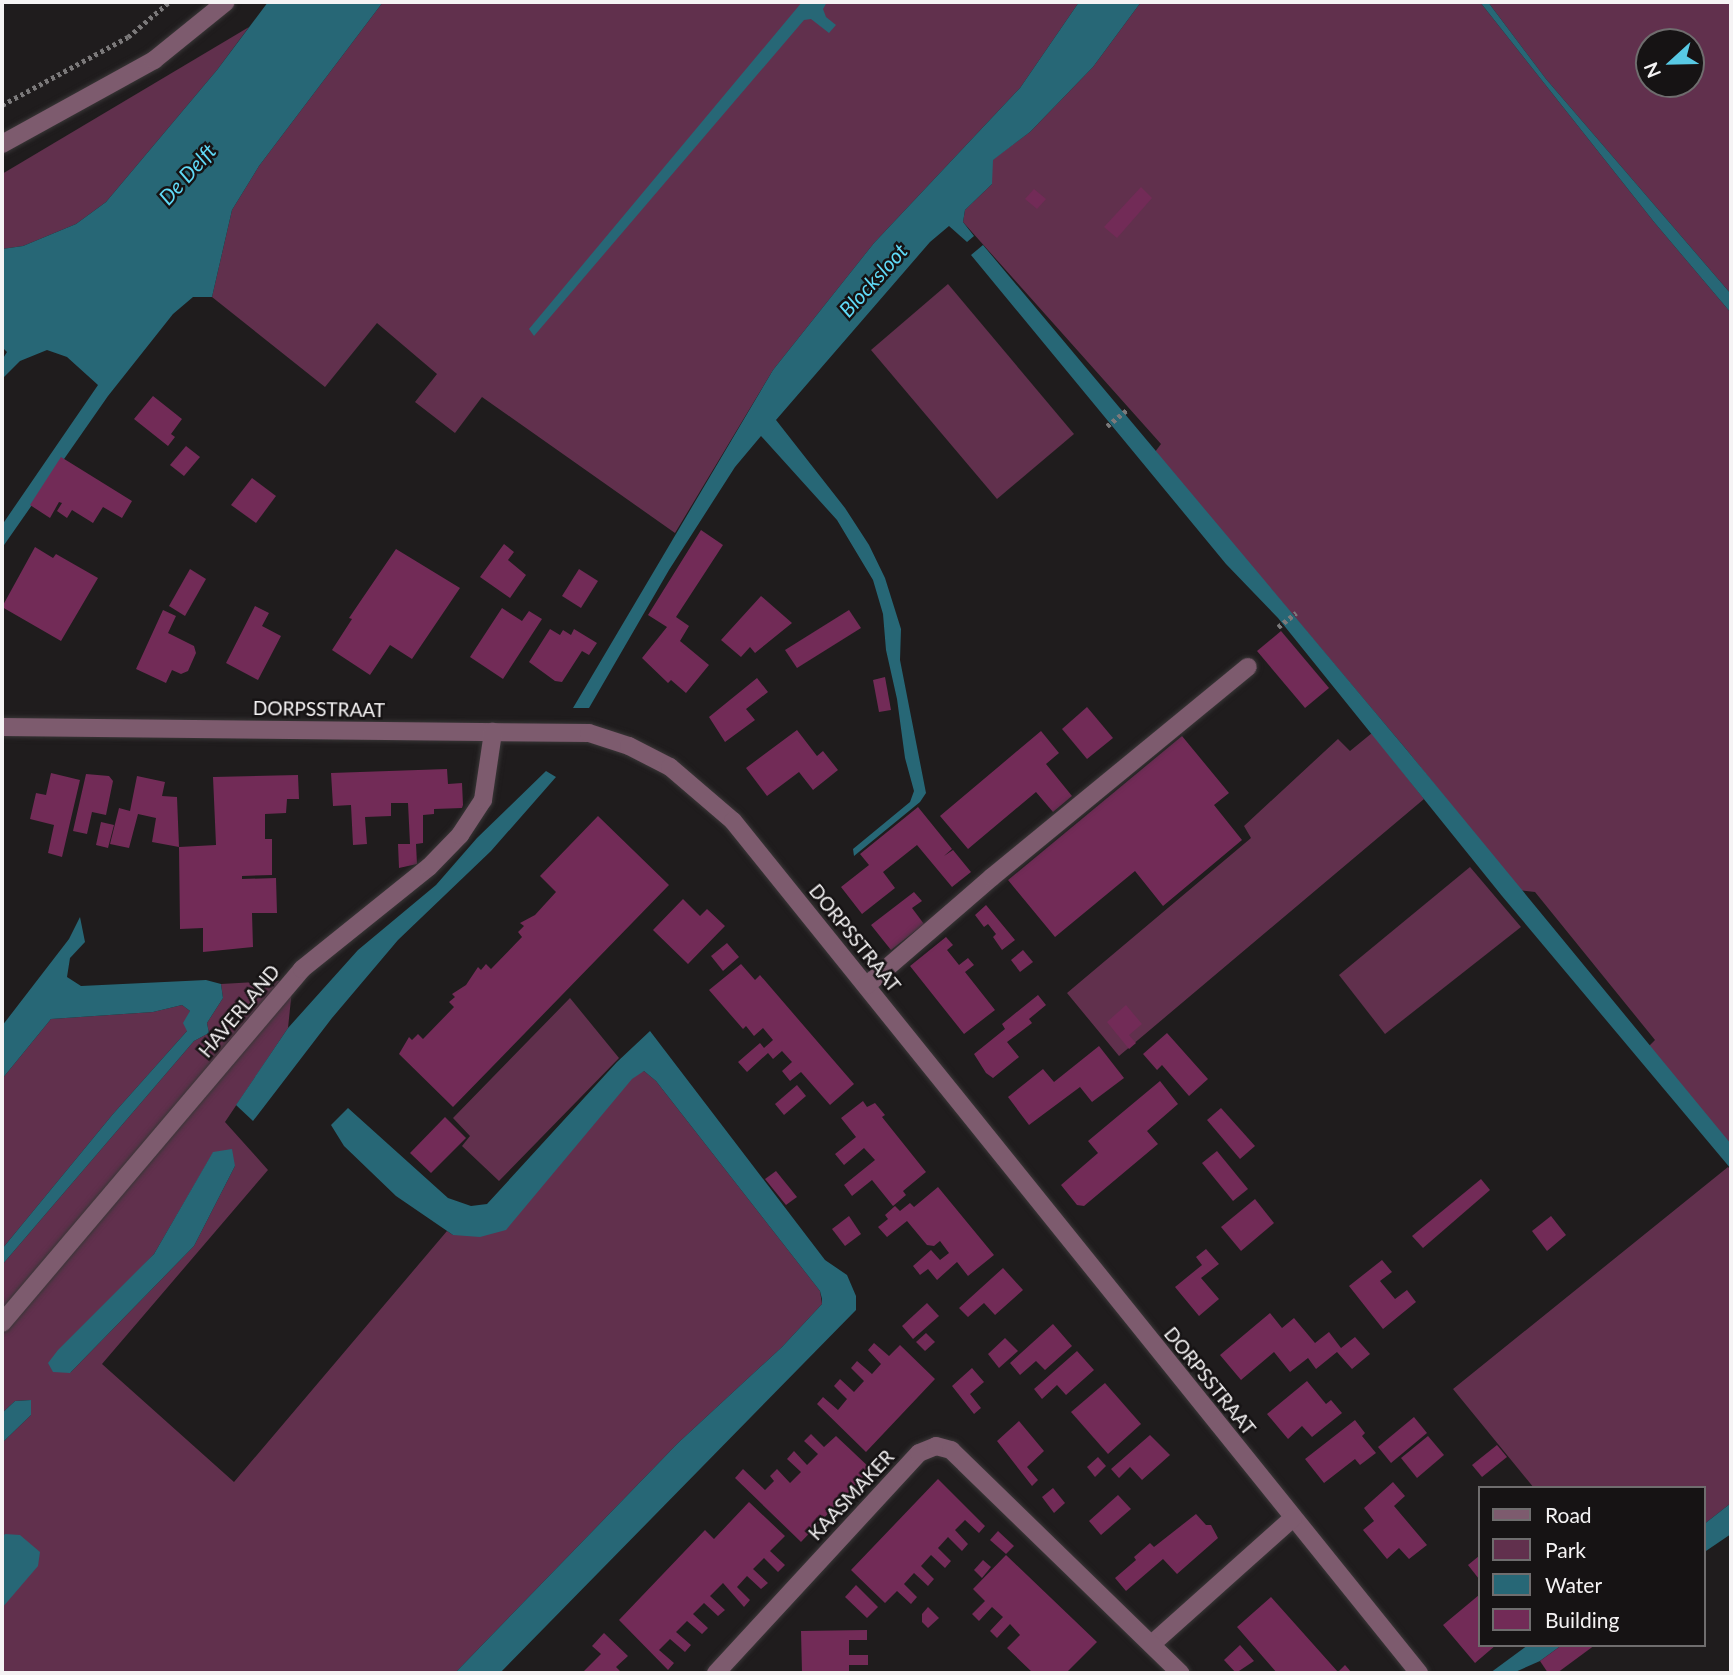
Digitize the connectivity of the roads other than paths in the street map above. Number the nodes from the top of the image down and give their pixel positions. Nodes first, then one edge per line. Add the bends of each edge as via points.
1 (226, 2) edge
2 (2, 144) edge
3 (1248, 667) dead end
4 (2, 727) edge
5 (494, 732) junction
6 (867, 985) junction
7 (2, 1323) edge
8 (1293, 1518) junction
9 (1153, 1643) junction
10 (716, 1673) edge
11 (1180, 1673) edge
12 (1419, 1673) edge

1 - 2 street via 154,60
3 - 6 street
4 - 5 street, DORPSSTRAAT
5 - 6 street, DORPSSTRAAT via 589,733 670,767 733,821
5 - 7 street, HAVERLAND via 482,800 460,835 429,867 302,969
6 - 8 street, DORPSSTRAAT
8 - 9 street
8 - 12 street, DORPSSTRAAT
9 - 10 street, KAASMAKER via 951,1450 936,1446 919,1453
9 - 11 street, KAASMAKER

